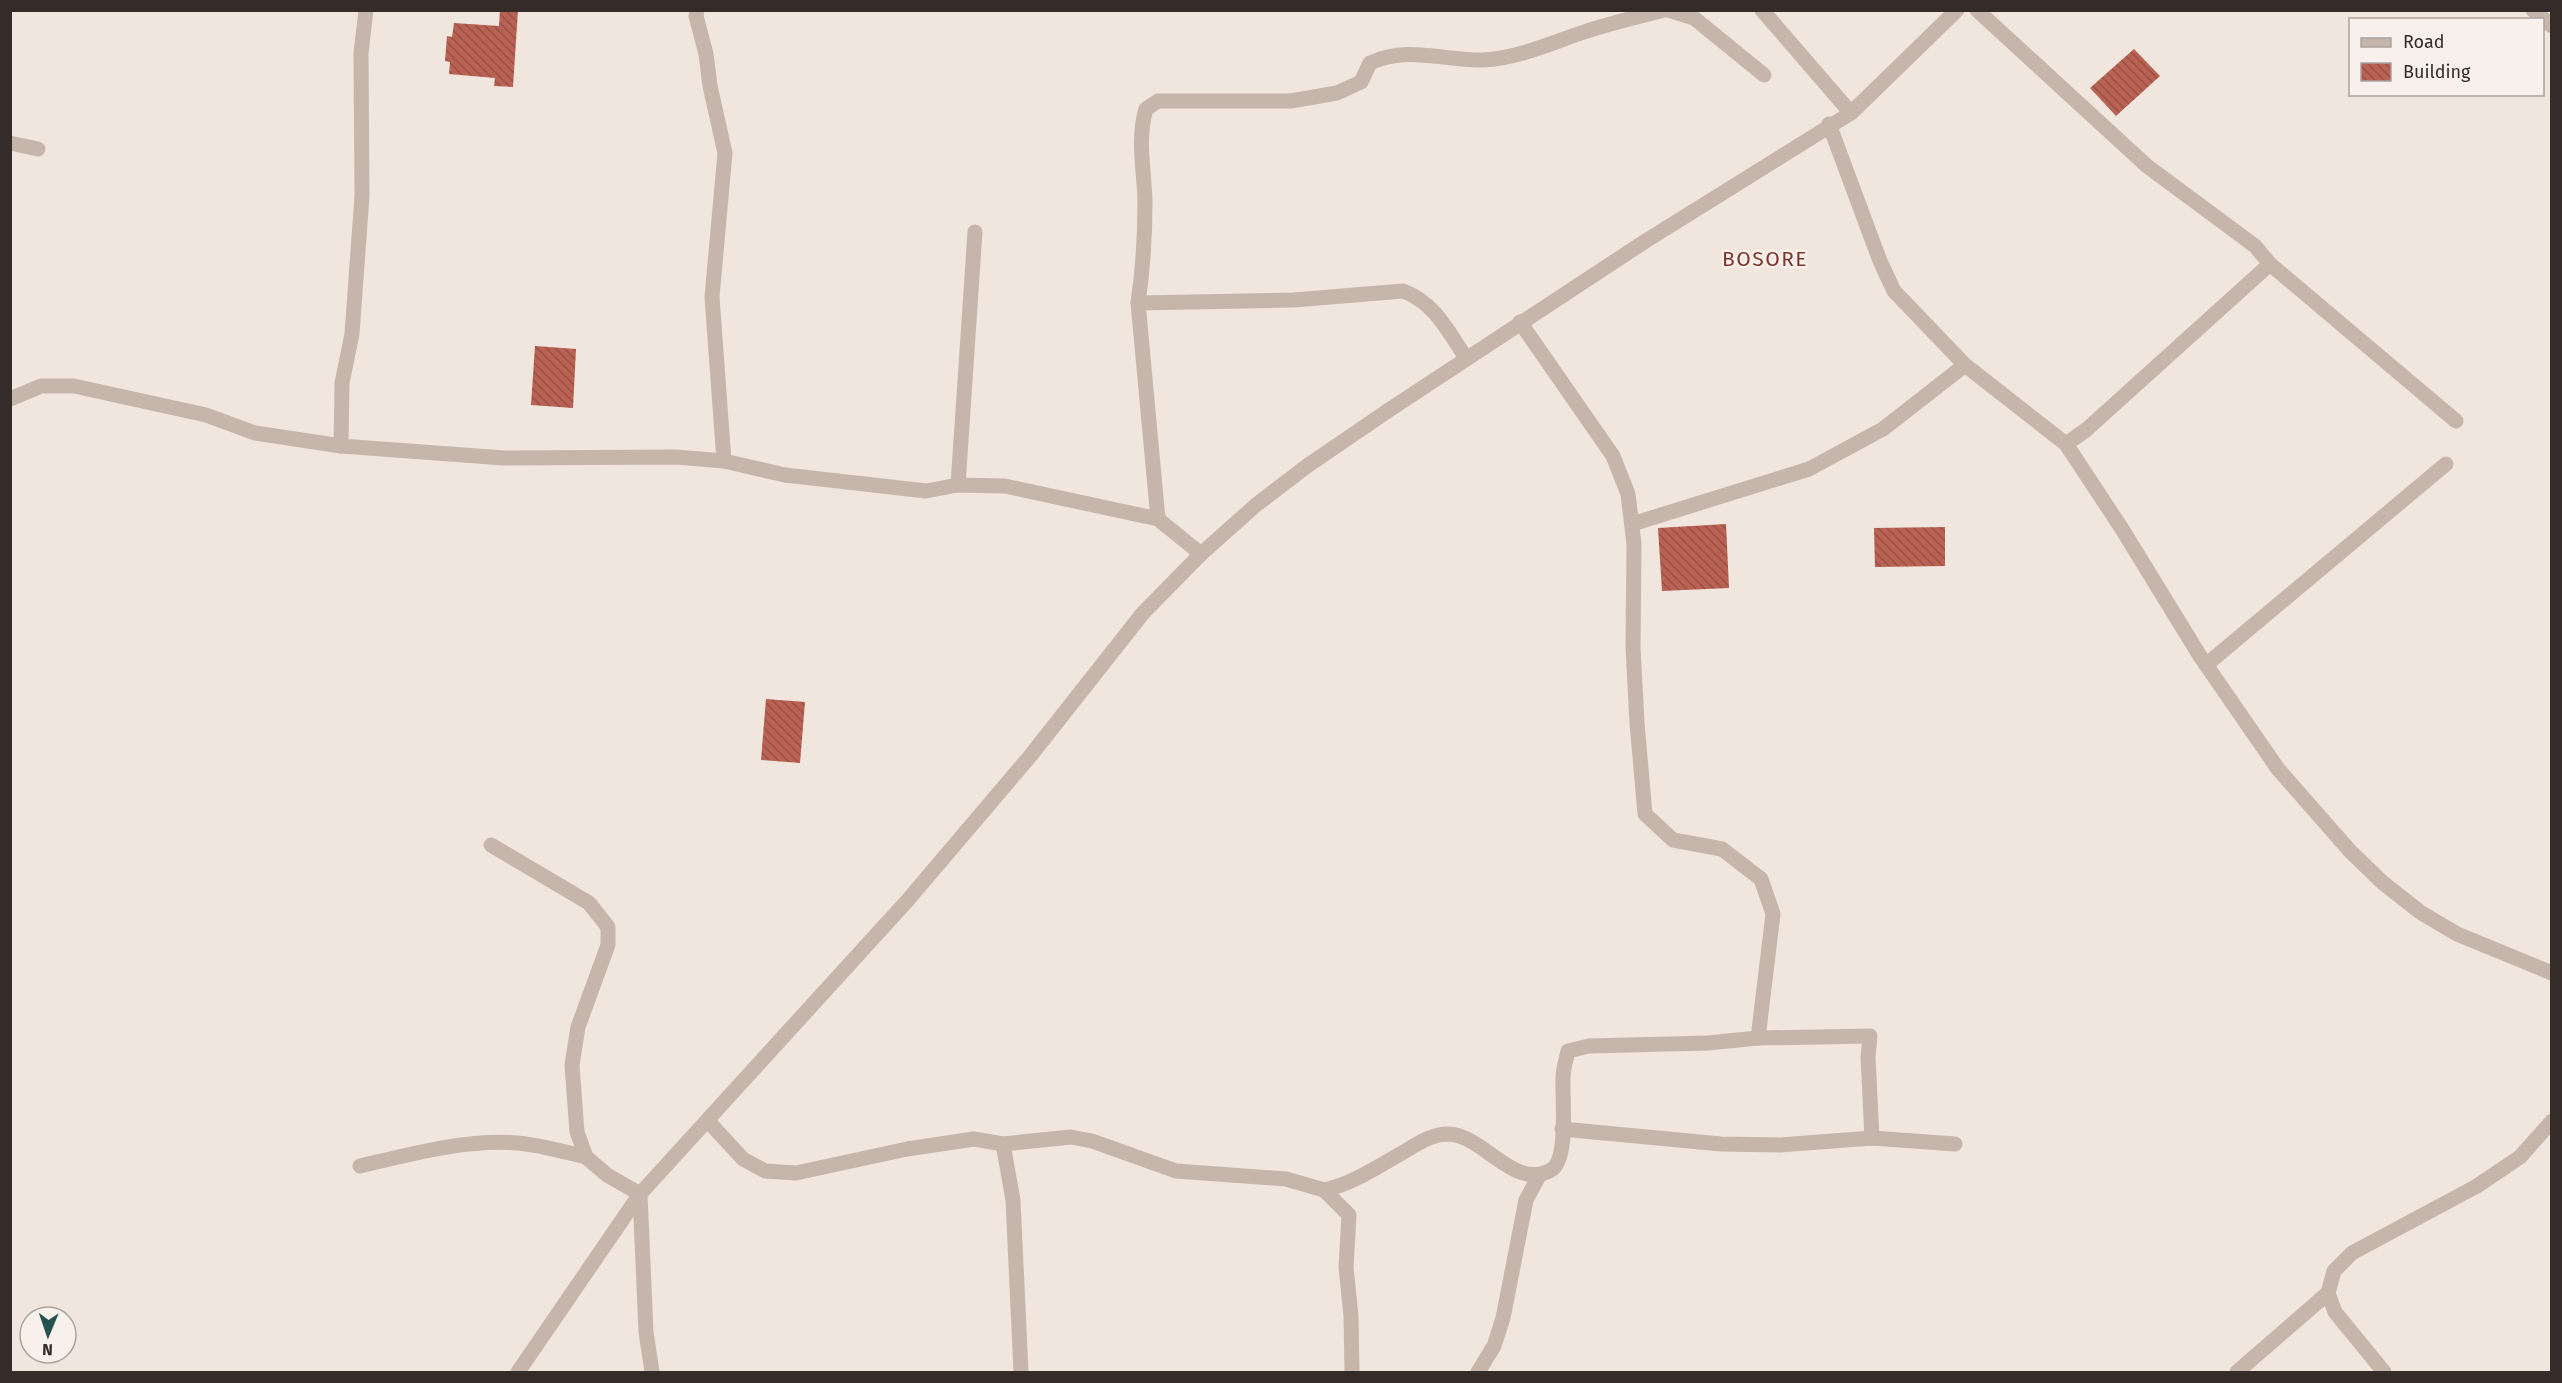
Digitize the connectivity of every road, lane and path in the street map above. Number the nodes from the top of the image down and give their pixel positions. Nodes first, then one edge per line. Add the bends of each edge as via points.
1 (366, 10) edge
2 (697, 10) edge
3 (1666, 10) edge
4 (1762, 10) edge
5 (1957, 10) edge
6 (1977, 10) edge
7 (1764, 75) dead end
8 (1851, 113) junction
9 (1829, 124) junction
10 (10, 143) edge
11 (38, 149) dead end
12 (975, 232) dead end
13 (2270, 264) junction
14 (1138, 303) junction
15 (1520, 322) junction
16 (1466, 358) junction
17 (1965, 365) junction
18 (10, 399) edge
19 (2456, 421) dead end
20 (2066, 444) junction
21 (341, 447) junction
22 (724, 461) junction
23 (2446, 464) dead end
24 (958, 486) junction
25 (1158, 519) junction
26 (1632, 524) junction
27 (1201, 554) junction
28 (2206, 665) junction
29 (491, 845) dead end
30 (2552, 973) edge
31 (1758, 1038) junction
32 (708, 1121) junction
33 (2552, 1122) edge
34 (1562, 1129) junction
35 (1872, 1138) junction
36 (1003, 1144) junction
37 (1955, 1144) dead end
38 (586, 1157) junction
39 (360, 1166) dead end
40 (1539, 1176) junction
41 (1324, 1190) junction
42 (640, 1194) junction
43 (2328, 1293) junction
44 (519, 1372) edge
45 (652, 1372) edge
46 (1021, 1372) edge
47 (1352, 1372) edge
48 (1478, 1372) edge
49 (2237, 1372) edge
50 (2384, 1372) edge

1 - 21 street via 361,53 362,207 352,334 342,383
2 - 22 street via 725,153 712,297
3 - 7 street via 1694,18
3 - 14 street via 1584,32 1534,51 1483,60 1386,55 1370,63 1362,82 1337,93 1291,101 1158,101 1146,109 1140,129 1145,201 1144,266
4 - 8 street
5 - 8 street
6 - 13 street via 2147,166 2255,246
8 - 9 street
9 - 15 street
9 - 17 street via 1894,291
10 - 11 street
12 - 24 street
13 - 19 street
13 - 20 street
14 - 16 street via 1294,300 1402,291 1432,308
14 - 25 street
15 - 16 street
15 - 26 street via 1613,456 1628,494
16 - 27 street via 1307,466
17 - 20 street
17 - 26 street via 1883,429 1809,469
18 - 21 street via 41,386 74,386 207,415 255,433
20 - 28 street
21 - 22 street via 504,458
22 - 24 street via 785,475 926,491
23 - 28 street
24 - 25 street via 1005,486
25 - 27 street
26 - 31 street via 1635,690 1645,814 1672,840 1722,849 1761,879 1773,914
27 - 32 street via 1143,613 1031,755 907,901
28 - 30 street via 2278,769 2382,882 2420,912 2457,934
29 - 38 street via 590,903 608,927 608,945 578,1027 572,1065 577,1132
31 - 34 street via 1589,1046 1568,1052 1563,1076
31 - 35 street via 1870,1036
32 - 36 street via 743,1159 765,1171 796,1173 974,1139
32 - 42 street
33 - 43 street via 2520,1157 2486,1180 2352,1253 2334,1271
34 - 35 street via 1721,1144 1780,1145
34 - 40 street via 1561,1156 1554,1169
35 - 37 street
36 - 41 street via 1071,1137 1176,1170 1286,1179
36 - 46 street via 1013,1200
38 - 39 street via 520,1143 489,1143 449,1147
38 - 42 street
40 - 41 street via 1515,1170 1465,1138 1448,1134 1430,1137 1338,1187
40 - 48 street via 1526,1200 1503,1318 1494,1346
41 - 47 street via 1349,1215 1346,1267
42 - 44 street
42 - 45 street via 646,1332
43 - 49 street
43 - 50 street via 2335,1312

